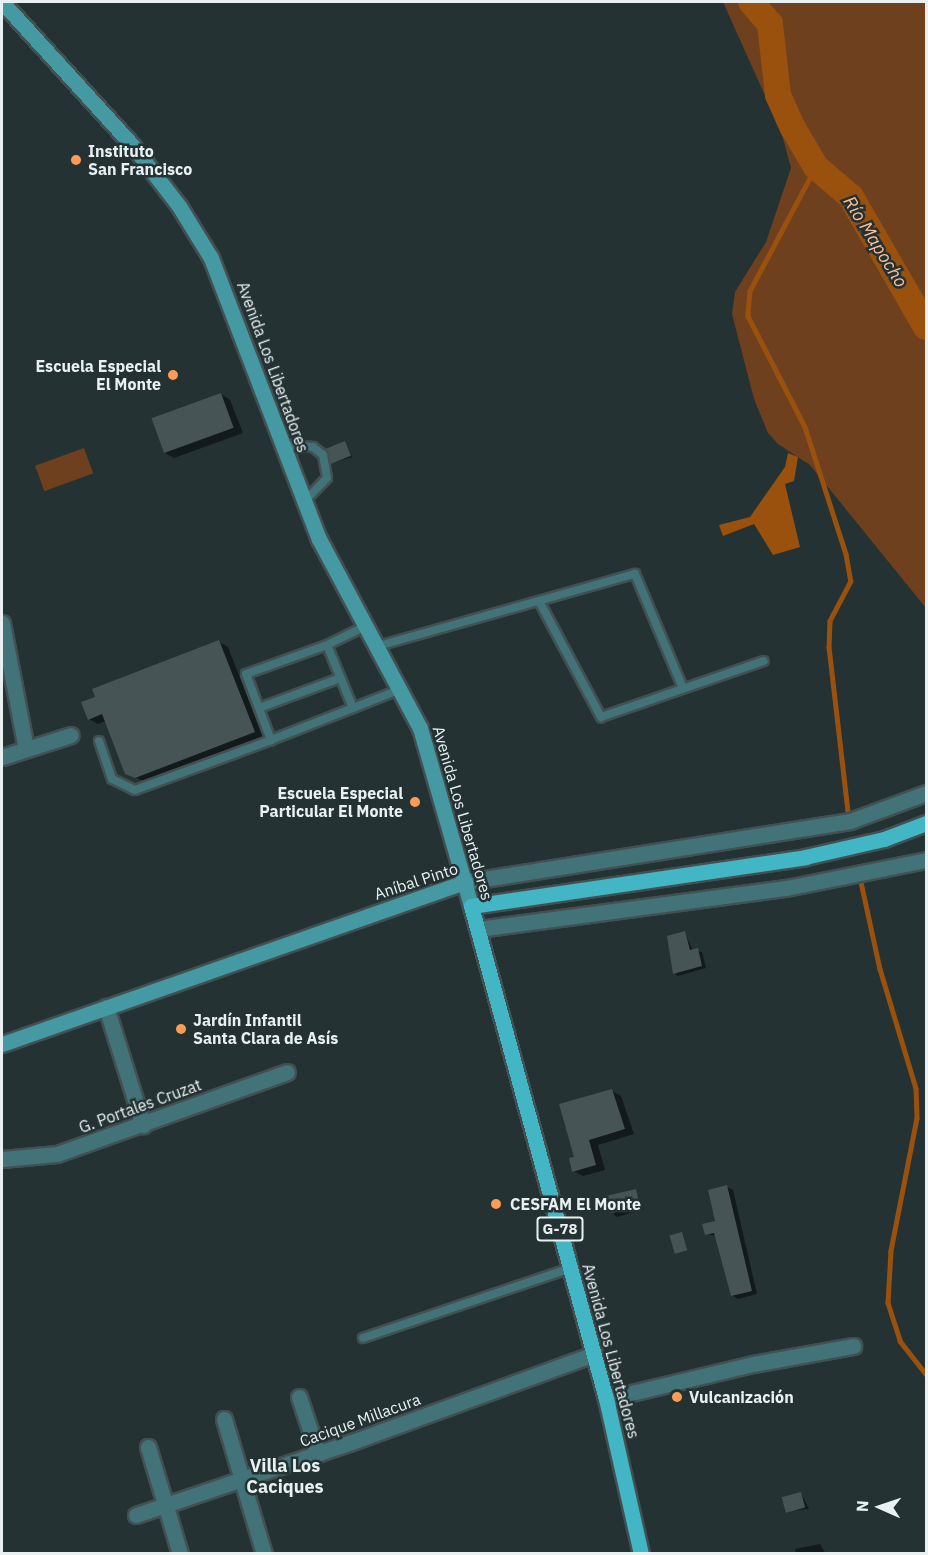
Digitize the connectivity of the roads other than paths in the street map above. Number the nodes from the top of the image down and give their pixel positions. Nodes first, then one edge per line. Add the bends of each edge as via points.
1 (2, 2) edge
2 (283, 445) junction
3 (303, 502) junction
4 (539, 602) junction
5 (2, 623) edge
6 (366, 626) junction
7 (327, 645) junction
8 (378, 646) junction
9 (764, 661) dead end
10 (340, 678) junction
11 (683, 688) junction
12 (402, 689) junction
13 (259, 708) junction
14 (353, 708) junction
15 (71, 735) dead end
16 (271, 740) junction
17 (99, 741) dead end
18 (26, 748) junction
19 (2, 758) edge
20 (927, 793) edge
21 (927, 823) edge
22 (927, 860) edge
23 (465, 882) junction
24 (489, 904) junction
25 (471, 906) junction
26 (522, 922) junction
27 (478, 928) junction
28 (106, 1007) junction
29 (2, 1044) edge
30 (287, 1072) dead end
31 (143, 1125) junction
32 (2, 1159) edge
33 (571, 1268) junction
34 (363, 1338) dead end
35 (853, 1346) dead end
36 (594, 1354) junction
37 (299, 1397) dead end
38 (606, 1399) junction
39 (224, 1419) dead end
40 (148, 1447) dead end
41 (318, 1454) junction
42 (242, 1479) junction
43 (166, 1505) junction
44 (136, 1515) dead end
45 (180, 1554) edge
46 (264, 1554) edge
47 (640, 1554) edge

1 - 2 main road, Avenida Los Libertadores via 132,145 196,232 228,297
2 - 3 main road, Avenida Los Libertadores
2 - 3 lane via 313,447 323,455 325,481
3 - 6 main road, Avenida Los Libertadores via 327,557
4 - 8 lane
4 - 11 lane via 602,717
4 - 11 lane via 635,574
5 - 18 street
6 - 7 lane
6 - 8 main road, Avenida Los Libertadores
7 - 10 lane
7 - 13 lane via 246,674
8 - 12 main road, Avenida Los Libertadores
9 - 11 lane
10 - 13 lane
10 - 14 lane
12 - 14 lane
12 - 23 main road, Avenida Los Libertadores via 428,750
13 - 16 lane
14 - 16 lane
15 - 18 street
16 - 17 lane via 135,790 112,779
18 - 19 street
20 - 23 street, Aníbal Pinto via 850,820
21 - 24 main road via 873,842 805,857
22 - 26 street via 786,888
23 - 25 main road, Avenida Los Libertadores
23 - 28 main road, Aníbal Pinto
24 - 25 main road
24 - 26 street
25 - 27 main road, Avenida Los Libertadores / G-78
26 - 27 street
27 - 33 main road, Avenida Los Libertadores / G-78
28 - 29 main road, Aníbal Pinto
28 - 31 street
30 - 31 street, G. Portales Cruzat
31 - 32 street, G. Portales Cruzat via 57,1154
33 - 34 lane
33 - 36 main road, Avenida Los Libertadores / G-78
35 - 38 street via 753,1364
36 - 38 main road, Avenida Los Libertadores / G-78
36 - 41 street, Cacique Millacura
37 - 41 street
38 - 47 main road, Avenida Los Libertadores / G-78
39 - 42 street
40 - 43 street
41 - 42 street, Cacique Millacura
42 - 43 street, Cacique Millacura
42 - 46 street
43 - 44 street, Cacique Millacura
43 - 45 street

